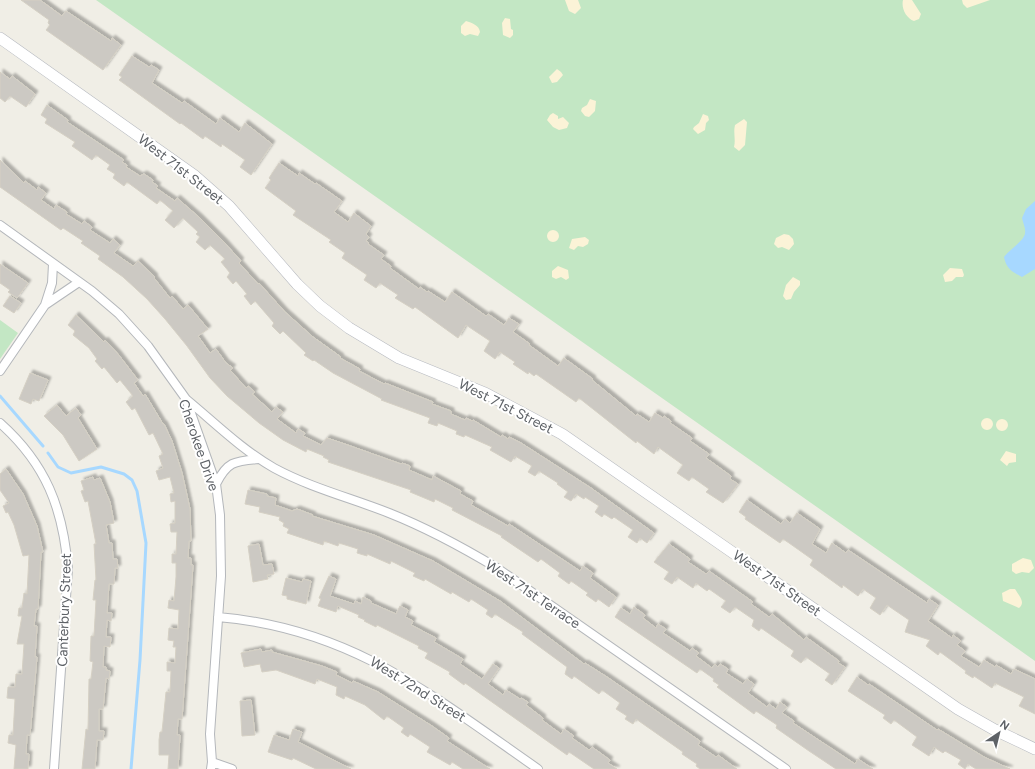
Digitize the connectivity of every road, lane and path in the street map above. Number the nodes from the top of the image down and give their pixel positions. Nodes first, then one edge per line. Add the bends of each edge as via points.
1 (0, 38) edge
2 (0, 225) edge
3 (53, 264) junction
4 (79, 282) junction
5 (45, 305) junction
6 (0, 371) edge
7 (186, 399) junction
8 (0, 423) edge
9 (258, 459) junction
10 (216, 484) junction
11 (218, 617) junction
12 (1035, 749) edge
13 (211, 765) edge
14 (54, 769) edge
15 (232, 769) edge
16 (538, 769) edge
17 (786, 769) edge

1 - 12 street, West 71st Street via 195,176 229,206 297,284 349,328 400,358 485,393 562,434 958,709 994,730
2 - 3 street, Cherokee Drive
3 - 4 street, Cherokee Drive
3 - 5 street via 52,283
4 - 5 street
4 - 7 street, Cherokee Drive via 124,320 148,346
5 - 6 street
7 - 9 street, West 71st Terrace
7 - 10 street, Cherokee Drive
8 - 14 street, Canterbury Street via 26,450 42,472 53,494 66,539 68,569
9 - 10 street via 239,460 223,470
9 - 17 street, West 71st Terrace via 322,490 390,513 460,546 497,568
10 - 11 street, Cherokee Drive via 222,556
11 - 13 street, Cherokee Drive via 210,734
11 - 16 street, West 72nd Street via 260,622 300,632 369,658 429,693
13 - 15 street

